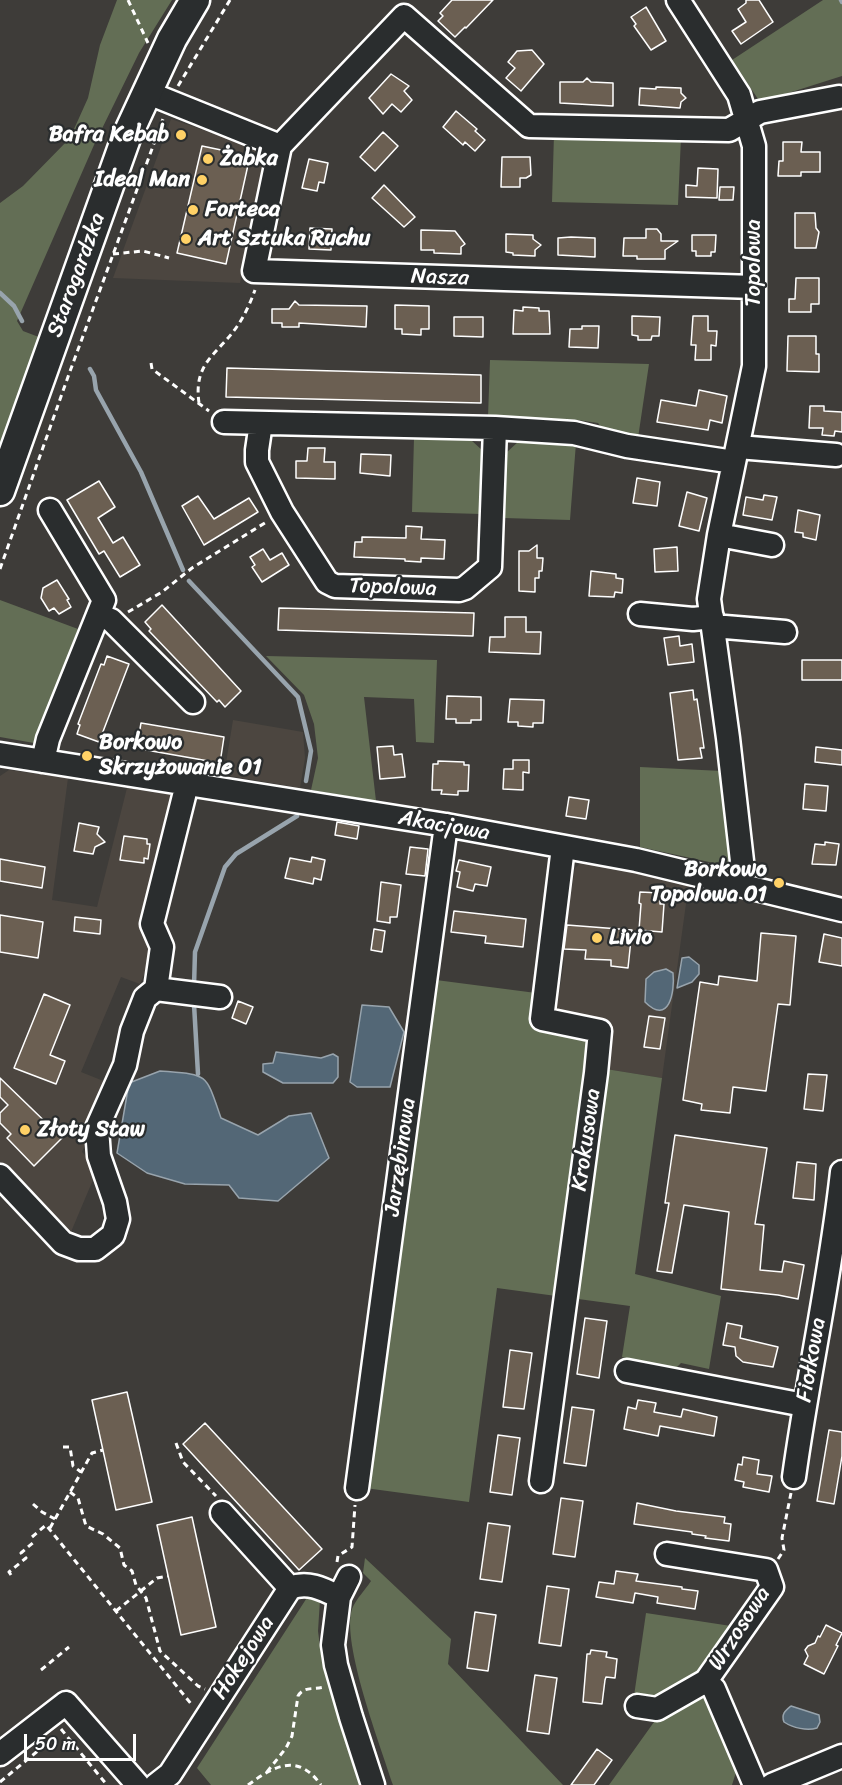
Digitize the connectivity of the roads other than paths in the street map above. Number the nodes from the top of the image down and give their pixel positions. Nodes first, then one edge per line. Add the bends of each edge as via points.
1 (195, 0) edge
2 (678, 0) edge
3 (412, 8) edge
4 (158, 97) junction
5 (839, 97) dead end
6 (747, 120) junction
7 (280, 146) junction
8 (754, 287) junction
9 (224, 422) road end
10 (261, 423) junction
11 (495, 428) junction
12 (736, 454) junction
13 (836, 455) dead end
14 (0, 491) edge
15 (50, 510) dead end
16 (719, 535) junction
17 (772, 545) dead end
18 (640, 614) dead end
19 (105, 619) junction
20 (712, 621) junction
21 (785, 632) dead end
22 (193, 702) dead end
23 (0, 754) edge
24 (43, 761) junction
25 (187, 784) junction
26 (446, 825) junction
27 (563, 847) junction
28 (738, 883) junction
29 (842, 910) edge
30 (156, 989) junction
31 (220, 997) dead end
32 (842, 1173) edge
33 (0, 1176) edge
34 (627, 1371) dead end
35 (804, 1405) junction
36 (794, 1477) road end
37 (541, 1481) dead end
38 (357, 1488) road end
39 (222, 1513) road end
40 (667, 1554) dead end
41 (290, 1588) junction
42 (706, 1681) junction
43 (637, 1706) dead end
44 (0, 1754) edge
45 (842, 1756) edge
46 (170, 1781) edge
47 (138, 1785) edge
48 (373, 1785) edge
49 (755, 1785) edge
50 (772, 1785) edge

1 - 4 main road, Starogardzka via 172,39
2 - 6 street via 739,95
3 - 6 street via 529,126 729,130
3 - 7 street
4 - 7 street
4 - 14 main road, Starogardzka via 126,138
5 - 6 street via 760,112
6 - 8 street, Topolowa via 754,146
7 - 8 street, Nasza via 254,271
8 - 12 street, Topolowa via 754,366
9 - 10 street
10 - 11 street
10 - 11 street, Topolowa via 257,462 282,512 327,582 335,586 459,590 490,567
11 - 12 street via 574,433 627,446
12 - 13 street
12 - 16 street, Topolowa
15 - 19 street via 104,600
16 - 17 street
16 - 20 street, Topolowa via 710,599
18 - 20 street
19 - 22 street
19 - 24 street via 48,739
20 - 21 street
20 - 28 street, Topolowa via 742,861
23 - 24 street, Akacjowa
24 - 25 street, Akacjowa
25 - 26 street, Akacjowa
25 - 30 street via 152,924 162,947
26 - 27 street, Akacjowa
26 - 38 street, Jarzębinowa
27 - 28 street, Akacjowa
27 - 37 street, Krokusowa via 542,1019 600,1031
28 - 29 street, Akacjowa
30 - 31 street
30 - 33 street via 145,998 132,1031 125,1065 97,1128 99,1156 118,1219 113,1235 95,1249 63,1243
32 - 35 street, Fiołkowa
34 - 35 street
35 - 36 street, Fiołkowa
39 - 41 street
40 - 42 street, Wrzosowa via 766,1570 772,1587
41 - 46 street, Hokejowa via 204,1720
41 - 48 street via 301,1584 344,1587 333,1645
42 - 43 street via 657,1709
42 - 49 street, Wrzosowa via 714,1689
44 - 47 street via 66,1703
45 - 50 street

